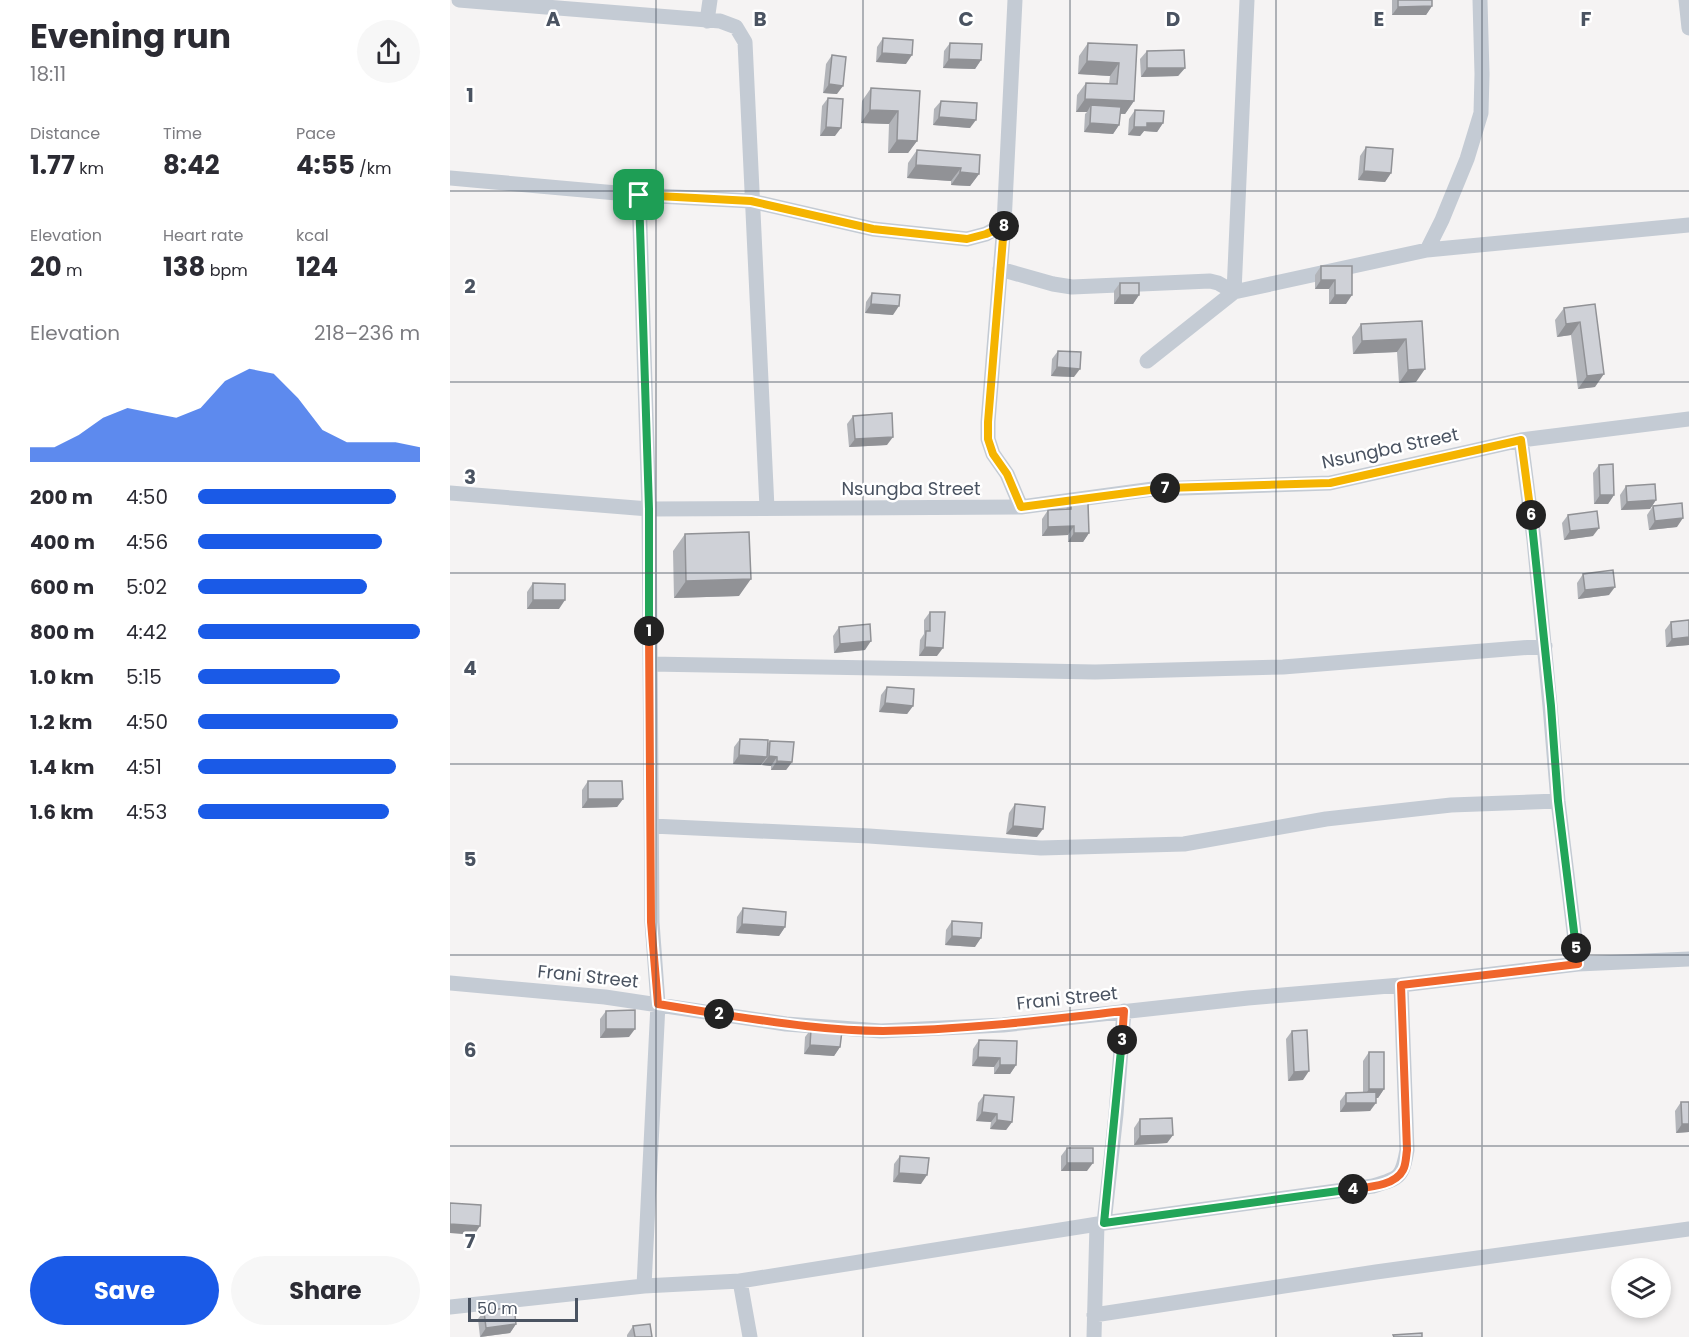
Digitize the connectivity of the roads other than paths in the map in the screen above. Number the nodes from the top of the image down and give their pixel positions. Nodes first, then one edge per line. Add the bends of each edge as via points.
1 (451, 0) edge
2 (459, 0) edge
3 (710, 0) edge
4 (1015, 0) edge
5 (1247, 0) edge
6 (1480, 0) edge
7 (1686, 0) edge
8 (450, 8) edge
9 (707, 21) junction
10 (1689, 28) edge
11 (450, 178) edge
12 (639, 195) junction
13 (751, 201) junction
14 (1004, 224) junction
15 (1689, 225) edge
16 (1426, 250) junction
17 (1000, 269) junction
18 (1233, 292) junction
19 (1147, 361) dead end
20 (1689, 419) edge
21 (1521, 440) junction
22 (450, 493) edge
23 (1021, 507) junction
24 (767, 508) junction
25 (649, 509) junction
26 (1545, 646) junction
27 (650, 664) junction
28 (1558, 801) junction
29 (651, 826) junction
30 (1689, 959) edge
31 (1578, 964) junction
32 (450, 983) edge
33 (1401, 985) junction
34 (658, 1004) junction
35 (1124, 1011) junction
36 (1100, 1224) junction
37 (1689, 1229) edge
38 (740, 1281) junction
39 (644, 1286) junction
40 (450, 1307) edge
41 (1094, 1316) junction
42 (750, 1337) edge
43 (1094, 1337) edge

1 - 8 street
2 - 9 street
3 - 9 street
4 - 14 street
5 - 18 street
6 - 16 street via 1481,114 1467,159
7 - 10 street
9 - 13 street via 736,27 745,42
11 - 12 street
12 - 13 street
12 - 25 street
13 - 14 street via 873,229 967,239
13 - 24 street
14 - 17 street
15 - 16 street
16 - 18 street
17 - 18 street via 1072,287 1210,281
17 - 23 street via 988,439
18 - 19 street
20 - 21 street, Nsungba Street
21 - 23 street, Nsungba Street via 1330,483 1153,489
21 - 26 street
22 - 25 street, Nsungba Street
23 - 24 street, Nsungba Street
24 - 25 street, Nsungba Street
25 - 27 street
26 - 27 street via 1283,667 1095,672
26 - 28 street
27 - 29 street
28 - 29 street via 1451,805 1326,819 1184,844 1041,848
28 - 31 street
29 - 34 street via 651,922
30 - 31 street, Frani Street
31 - 33 street, Frani Street
32 - 34 street, Frani Street
33 - 35 street, Frani Street
33 - 36 street via 1407,1150 1403,1170 1394,1180
34 - 35 street, Frani Street via 786,1024 881,1031 1003,1025
34 - 39 street
35 - 36 street via 1116,1114
36 - 38 street
36 - 41 street
37 - 41 street
38 - 39 street
38 - 42 street
39 - 40 street
41 - 43 street

